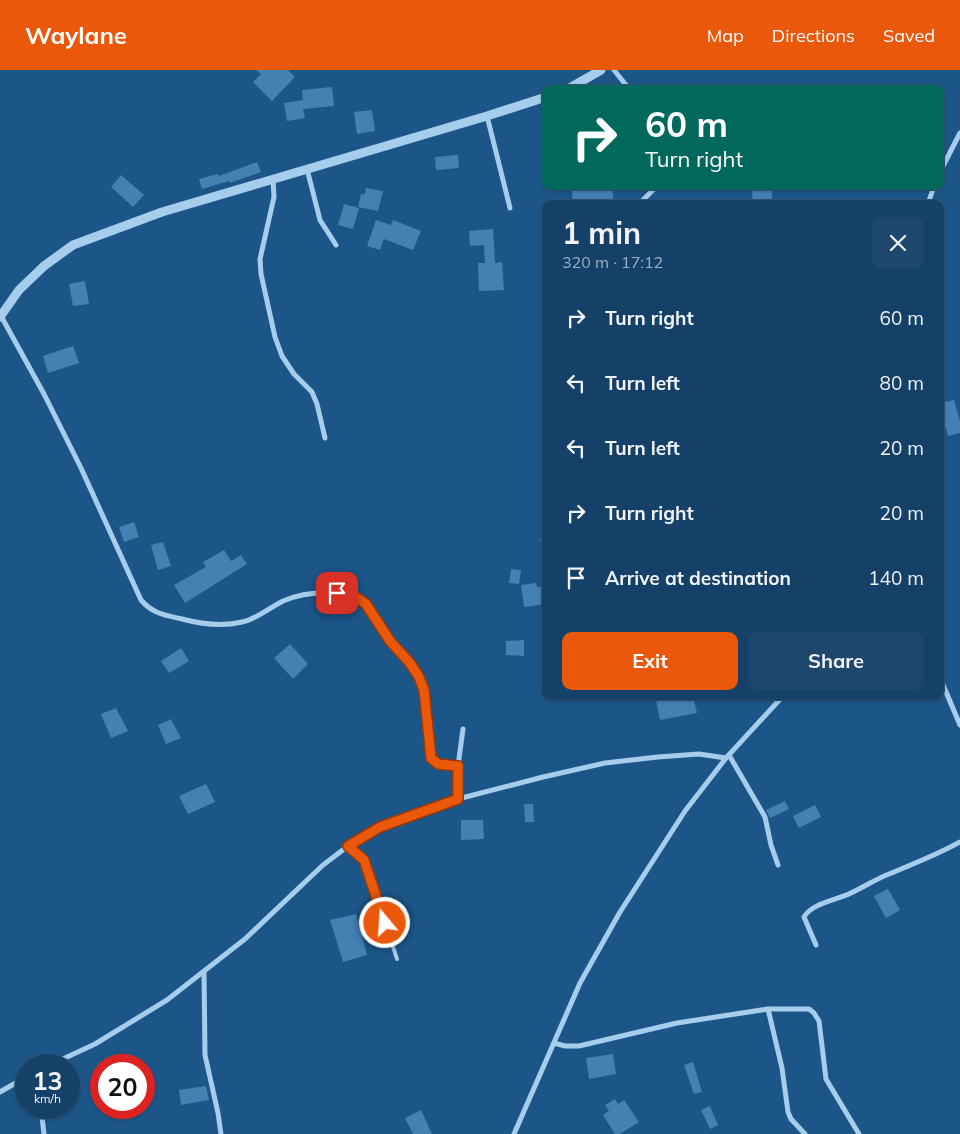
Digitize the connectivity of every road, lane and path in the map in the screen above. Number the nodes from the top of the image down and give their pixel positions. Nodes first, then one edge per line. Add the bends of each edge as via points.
1 (601, 70) edge
2 (614, 70) edge
3 (575, 85) edge
4 (626, 85) edge
5 (542, 98) edge
6 (487, 116) junction
7 (960, 133) edge
8 (944, 164) edge
9 (306, 169) junction
10 (273, 178) junction
11 (653, 190) edge
12 (642, 200) edge
13 (510, 208) dead end
14 (336, 245) dead end
15 (0, 317) edge
16 (325, 438) dead end
17 (944, 687) edge
18 (779, 700) edge
19 (960, 724) edge
20 (462, 729) dead end
21 (728, 757) junction
22 (458, 766) junction
23 (458, 799) junction
24 (960, 842) edge
25 (348, 846) junction
26 (778, 865) dead end
27 (816, 945) dead end
28 (397, 959) dead end
29 (204, 972) junction
30 (768, 1009) junction
31 (554, 1044) junction
32 (74, 1054) edge
33 (15, 1083) edge
34 (0, 1092) edge
35 (42, 1119) edge
36 (44, 1134) edge
37 (221, 1134) edge
38 (514, 1134) edge
39 (805, 1134) edge
40 (859, 1134) edge

1 - 3 street
2 - 4 street
5 - 6 street
6 - 9 street
6 - 13 street
7 - 8 street
9 - 10 street
9 - 14 street via 320,220
10 - 15 street via 162,212 74,245 44,266 19,290
10 - 16 street via 274,196 262,243 261,274 282,356 312,392
11 - 12 street
15 - 22 street via 48,402 141,600 149,609 202,624 224,624 243,622 283,601 304,595 322,592 356,597 366,604 419,677 424,690 431,758 438,764
17 - 19 street
18 - 21 street
20 - 22 street
21 - 23 street via 699,754 605,763
21 - 26 street via 765,817
21 - 31 street via 685,811 620,912 580,983
22 - 23 street
23 - 25 street via 380,827
24 - 27 street via 807,912 804,917
25 - 28 lane via 364,860
25 - 29 street via 323,865 246,939
29 - 32 street via 167,1000
29 - 37 street via 206,1055
30 - 31 street via 677,1023 579,1046
30 - 39 street via 788,1112
30 - 40 street via 799,1008 814,1013 819,1021 826,1079
31 - 38 street
33 - 34 street
35 - 36 street

